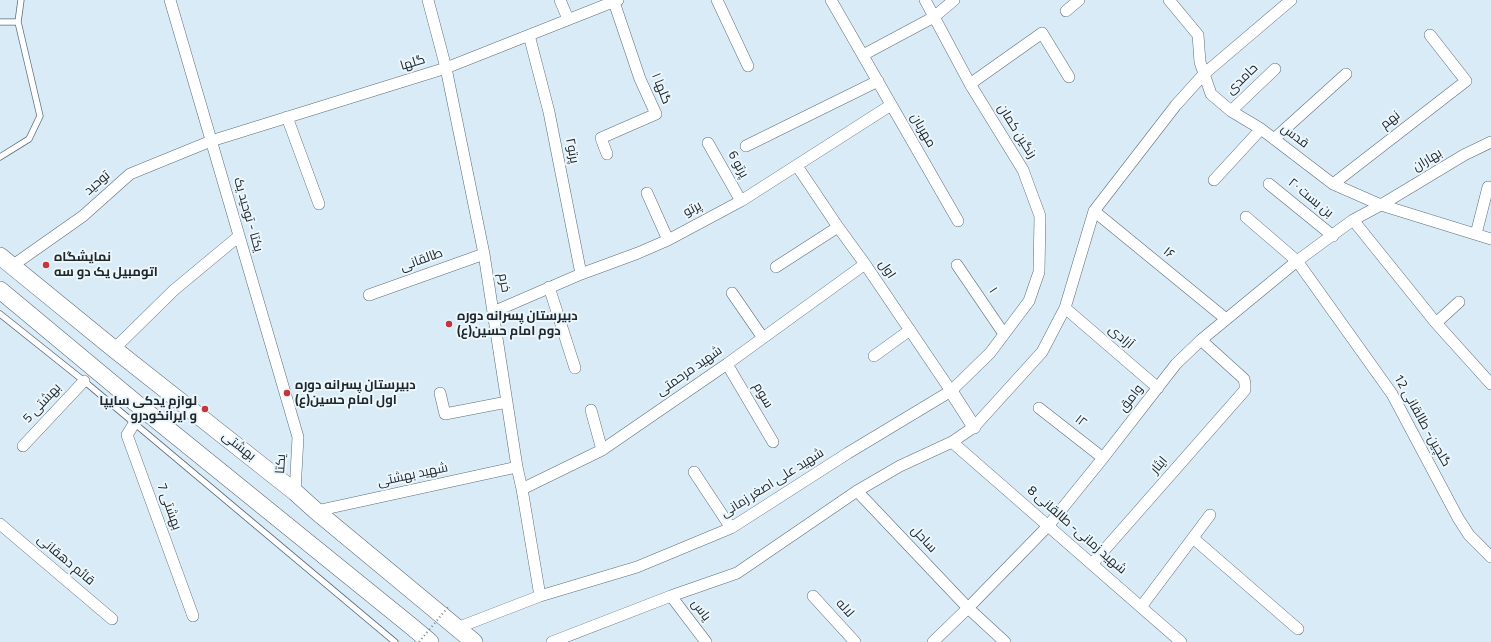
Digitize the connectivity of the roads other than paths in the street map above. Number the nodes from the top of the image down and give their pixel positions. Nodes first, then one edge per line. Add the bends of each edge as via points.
1 (21, 0) edge
2 (170, 0) edge
3 (428, 0) edge
4 (560, 0) edge
5 (717, 0) edge
6 (832, 0) edge
7 (925, 0) edge
8 (954, 0) edge
9 (1079, 0) edge
10 (1169, 0) edge
11 (1290, 0) edge
12 (616, 1) edge
13 (1066, 11) dead end
14 (934, 17) junction
15 (568, 19) junction
16 (0, 22) edge
17 (18, 22) junction
18 (529, 35) junction
19 (1430, 35) dead end
20 (863, 55) junction
21 (748, 66) dead end
22 (446, 68) junction
23 (1275, 68) dead end
24 (1204, 74) junction
25 (1346, 74) dead end
26 (1069, 77) dead end
27 (878, 81) junction
28 (970, 84) junction
29 (892, 105) junction
30 (1231, 111) junction
31 (287, 117) junction
32 (1261, 130) junction
33 (1274, 140) junction
34 (211, 141) junction
35 (708, 142) dead end
36 (1491, 142) edge
37 (746, 146) dead end
38 (607, 154) dead end
39 (0, 157) edge
40 (797, 166) junction
41 (1214, 180) dead end
42 (1269, 184) dead end
43 (1333, 184) junction
44 (1488, 188) dead end
45 (647, 193) dead end
46 (741, 201) junction
47 (319, 204) dead end
48 (1381, 205) junction
49 (1094, 211) junction
50 (1246, 217) dead end
51 (1353, 220) junction
52 (958, 221) dead end
53 (838, 227) junction
54 (1476, 234) junction
55 (239, 236) junction
56 (1333, 236) junction
57 (1491, 239) edge
58 (668, 240) junction
59 (484, 254) junction
60 (6, 261) edge
61 (1298, 261) junction
62 (865, 264) junction
63 (957, 265) dead end
64 (776, 267) dead end
65 (1038, 272) joint
66 (581, 274) junction
67 (550, 287) junction
68 (0, 290) edge
69 (732, 293) dead end
70 (369, 295) dead end
71 (1459, 302) dead end
72 (1065, 308) junction
73 (493, 312) junction
74 (0, 314) edge
75 (1226, 319) junction
76 (1436, 323) junction
77 (910, 330) junction
78 (1004, 334) junction
79 (763, 338) junction
80 (1201, 340) junction
81 (114, 349) junction
82 (874, 356) dead end
83 (727, 364) junction
84 (575, 368) dead end
85 (84, 381) junction
86 (1491, 384) edge
87 (1158, 388) junction
88 (951, 391) junction
89 (440, 393) dead end
90 (507, 402) junction
91 (1040, 408) dead end
92 (591, 410) dead end
93 (138, 417) junction
94 (974, 427) junction
95 (298, 437) joint
96 (773, 442) dead end
97 (952, 442) junction
98 (23, 446) dead end
99 (602, 450) junction
100 (1103, 458) junction
101 (517, 467) junction
102 (694, 472) dead end
103 (522, 489) junction
104 (857, 491) junction
105 (295, 492) junction
106 (316, 511) junction
107 (1210, 515) dead end
108 (0, 524) edge
109 (1048, 526) junction
110 (731, 528) junction
111 (1193, 538) junction
112 (1491, 557) edge
113 (1092, 564) junction
114 (540, 596) junction
115 (671, 596) junction
116 (813, 596) dead end
117 (1141, 607) junction
118 (968, 608) junction
119 (193, 616) dead end
120 (112, 619) dead end
121 (457, 628) junction
122 (1298, 629) dead end
123 (394, 642) edge
124 (430, 642) edge
125 (474, 642) edge
126 (552, 642) edge
127 (706, 642) edge
128 (855, 642) edge
129 (933, 642) edge
130 (1005, 642) edge
131 (1181, 642) edge

1 - 17 lane
2 - 34 street, یکتا - توحید یک
3 - 22 street, خرم
4 - 15 street
5 - 21 street
6 - 20 street, مهربان
7 - 14 street, رنگین کمان
8 - 14 street
9 - 13 street
10 - 24 street, قدس via 1198,35 1200,62
11 - 24 street
12 - 15 street, گلها
12 - 38 street, گلها ۱ via 640,78 656,114 601,138
14 - 20 street
14 - 28 street, رنگین کمان
15 - 18 street, گلها
16 - 17 lane
17 - 39 lane via 40,116 29,139
18 - 22 street, گلها
18 - 66 street, پرتو۲ via 549,112
19 - 43 street, نهم via 1466,81
20 - 27 street, مهربان
22 - 31 street, گلها
22 - 59 street, خرم
23 - 30 street, حامدی
24 - 30 street, قدس via 1211,94
24 - 49 street via 1176,105
25 - 33 street
26 - 28 street via 1042,33
27 - 29 street, مهربان
27 - 37 street
28 - 65 street, رنگین کمان via 1023,170 1040,216
29 - 40 street, پرتو
29 - 52 street, مهربان
30 - 32 street, قدس
31 - 34 street, گلها
31 - 47 street
32 - 33 street, قدس
32 - 41 street
33 - 43 street, قدس
34 - 55 street, یکتا - توحید یک
34 - 60 street, توحید via 130,174 83,216
35 - 46 street, پرتو 6
36 - 48 street, بهاران via 1464,155
40 - 46 street, پرتو
40 - 53 street, اول
42 - 56 street, بن بست ۲۰
43 - 48 street, قدس
44 - 54 street
45 - 58 street
46 - 58 street, پرتو
48 - 51 street, وامق
48 - 54 street, قدس
49 - 72 street
49 - 75 street, ۱۶
50 - 61 street, گلچین- طالقانی 12
51 - 56 street, وامق
51 - 76 street
53 - 62 street, اول
53 - 64 street
54 - 57 street, قدس
55 - 81 street via 174,290
55 - 95 street, یکتا - توحید یک
56 - 61 street, وامق
58 - 66 street, پرتو
59 - 70 street, طالقانی
59 - 73 street, خرم
60 - 81 main road, بهشتی
61 - 75 street, وامق
61 - 112 street, گلچین- طالقانی 12 via 1392,394 1469,535
62 - 77 street, اول
62 - 79 street, شهید مرحمتی
63 - 78 street, ۱
65 - 78 street, شهید علی اصغر زمانی via 1029,301
66 - 67 street, پرتو
67 - 73 street, پرتو
67 - 84 street
68 - 93 main road
69 - 79 street
71 - 76 street
72 - 87 street, آزادی
72 - 94 street via 1042,352
73 - 90 street, خرم
74 - 85 lane
75 - 80 street, وامق
76 - 86 street
77 - 82 street
77 - 88 street, اول
78 - 88 street, شهید علی اصغر زمانی via 990,353
79 - 83 street, شهید مرحمتی
80 - 87 street, وامق via 1176,364
80 - 113 street, ایثار via 1244,379 1245,390
81 - 105 main road, بهشتی
83 - 96 street, سوم
83 - 99 street, شهید مرحمتی
85 - 93 lane
85 - 98 street, بهشتی 5
87 - 100 street, وامق
88 - 94 street
88 - 110 street, شهید علی اصغر زمانی
89 - 90 street via 445,414
90 - 101 street, خرم
91 - 100 street, ۱۲
92 - 99 street
93 - 119 street, بهشتی 7 via 127,435
93 - 123 lane
93 - 124 main road
94 - 97 street
95 - 105 street, یکتا
97 - 104 street via 900,466
97 - 109 street, شهید زمانی- طالقانی 8
99 - 103 street, شهید مرحمتی
100 - 109 street, وامق
101 - 103 street, خرم
101 - 106 street, شهید بهشتی
102 - 110 street
103 - 114 street, خرم
104 - 115 street via 737,573
104 - 118 street, ساحل
105 - 106 main road, بهشتی
106 - 121 main road, بهشتی
107 - 111 street
108 - 120 street, قائم دهقانی
109 - 113 street, شهید زمانی- طالقانی 8
109 - 118 street, وامق
110 - 114 street, شهید علی اصغر زمانی via 637,567
111 - 117 street
111 - 122 street
113 - 117 street, شهید زمانی- طالقانی 8
114 - 121 street, شهید علی اصغر زمانی
115 - 126 street
115 - 127 street, یاس
116 - 128 street, لاله
117 - 131 street, شهید زمانی- طالقانی 8
118 - 129 street, وامق
118 - 130 street, ساحل
121 - 125 main road, بهشتی

